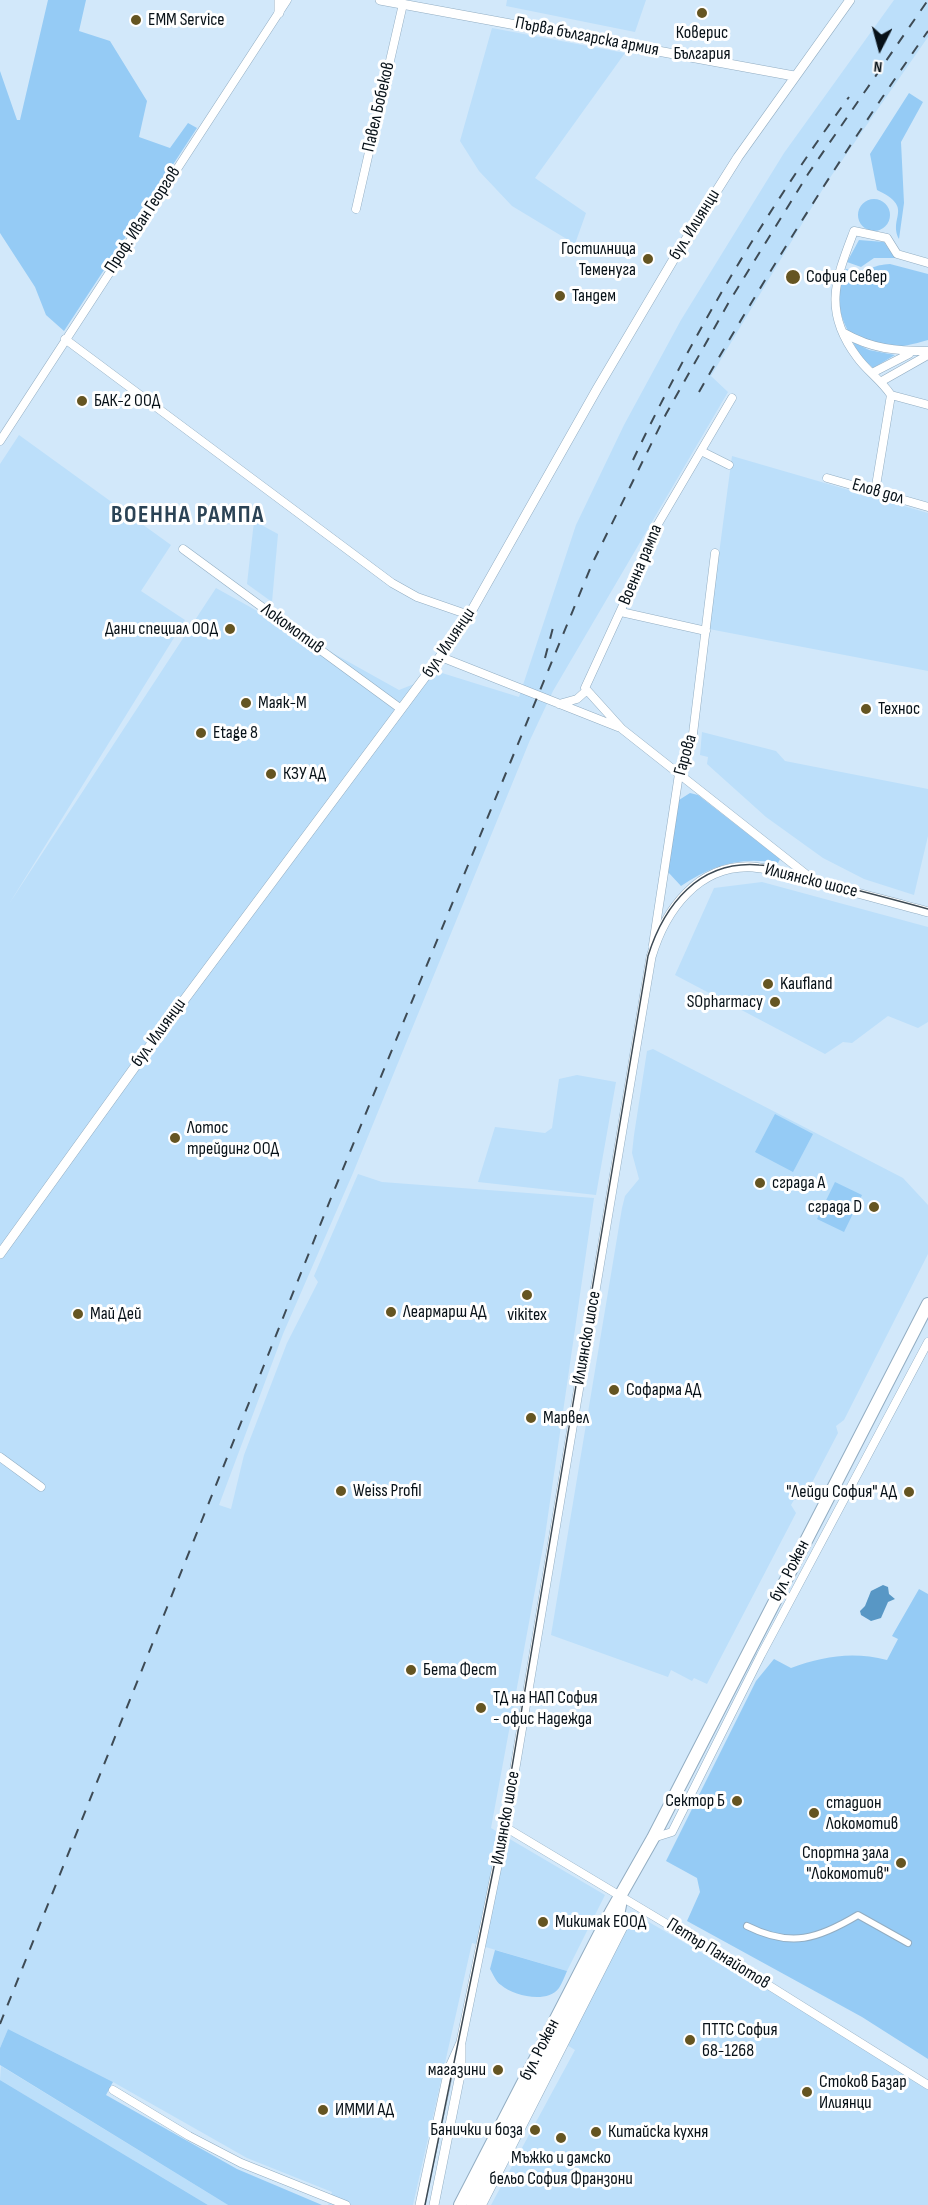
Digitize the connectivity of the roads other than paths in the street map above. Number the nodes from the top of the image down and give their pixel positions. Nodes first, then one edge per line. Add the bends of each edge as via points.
1 (279, 0) edge
2 (287, 0) edge
3 (380, 0) edge
4 (850, 0) edge
5 (403, 4) junction
6 (279, 13) junction
7 (794, 76) junction
8 (356, 209) dead end
9 (928, 263) edge
10 (844, 333) junction
11 (65, 339) junction
12 (919, 351) junction
13 (928, 353) edge
14 (872, 374) junction
15 (882, 381) junction
16 (891, 395) junction
17 (732, 398) dead end
18 (928, 405) edge
19 (0, 441) edge
20 (700, 451) junction
21 (729, 465) dead end
22 (827, 477) dead end
23 (875, 492) junction
24 (928, 507) edge
25 (183, 549) dead end
26 (715, 553) dead end
27 (621, 612) junction
28 (469, 615) junction
29 (706, 631) junction
30 (441, 657) junction
31 (586, 686) junction
32 (557, 704) junction
33 (401, 709) junction
34 (622, 729) junction
35 (679, 774) junction
36 (816, 882) junction
37 (928, 912) edge
38 (651, 957) junction
39 (1, 1250) edge
40 (928, 1305) edge
41 (928, 1342) edge
42 (0, 1457) edge
43 (41, 1488) dead end
44 (505, 1827) junction
45 (653, 1838) junction
46 (622, 1896) junction
47 (624, 1926) dead end
48 (747, 1926) dead end
49 (908, 1943) dead end
50 (461, 2042) junction
51 (928, 2085) edge
52 (113, 2090) dead end
53 (346, 2205) edge
54 (420, 2205) edge
55 (434, 2205) edge
56 (460, 2205) edge
57 (473, 2205) edge
58 (482, 2205) edge

1 - 6 street
2 - 6 street, Проф. Иван Георгов
3 - 5 street, Първа българска армия
4 - 7 street, бул. Илиянци
5 - 7 street, Първа българска армия
5 - 8 street, Павел Бобеков
6 - 11 street, Проф. Иван Георгов
7 - 28 street, бул. Илиянци via 675,257
9 - 10 street via 897,254 888,238 854,231 835,283 836,312
10 - 12 street via 878,348
10 - 14 street
11 - 19 street, Проф. Иван Георгов
11 - 28 street via 392,583 417,597
12 - 13 street
12 - 14 street
13 - 15 street
14 - 15 street
15 - 16 street
16 - 18 street
16 - 23 street
17 - 20 street, Военна рампа
20 - 21 street
20 - 27 street, Военна рампа via 655,529
22 - 23 street, Елов дол
23 - 24 street, Елов дол
25 - 33 street, Локомотив
26 - 29 street, Гарова
27 - 29 street
27 - 31 street, Военна рампа
28 - 30 street, бул. Илиянци
29 - 35 street, Гарова via 692,742
30 - 32 street
30 - 33 street, бул. Илиянци
31 - 32 street via 577,699
31 - 34 street
32 - 34 street
33 - 39 street, бул. Илиянци
34 - 35 street
35 - 36 street
35 - 38 street, Гарова
36 - 37 street, Илиянско шосе
36 - 38 street, Илиянско шосе via 751,867 711,876 691,888 669,912
38 - 44 street, Илиянско шосе
40 - 45 main road, бул. Рожен
41 - 45 street, бул. Рожен via 761,1655 672,1832
42 - 43 street
44 - 46 street, Петър Панайотов
44 - 50 street, Илиянско шосе
45 - 46 main road, бул. Рожен
46 - 51 street, Петър Панайотов
46 - 56 main road, бул. Рожен
46 - 57 main road, бул. Рожен via 618,1921
47 - 58 street, бул. Рожен
48 - 49 street via 788,1940 817,1937 858,1915
50 - 54 street, Илиянско шосе via 449,2069
50 - 55 street, Илиянско шосе via 461,2070
52 - 53 street via 242,2163

